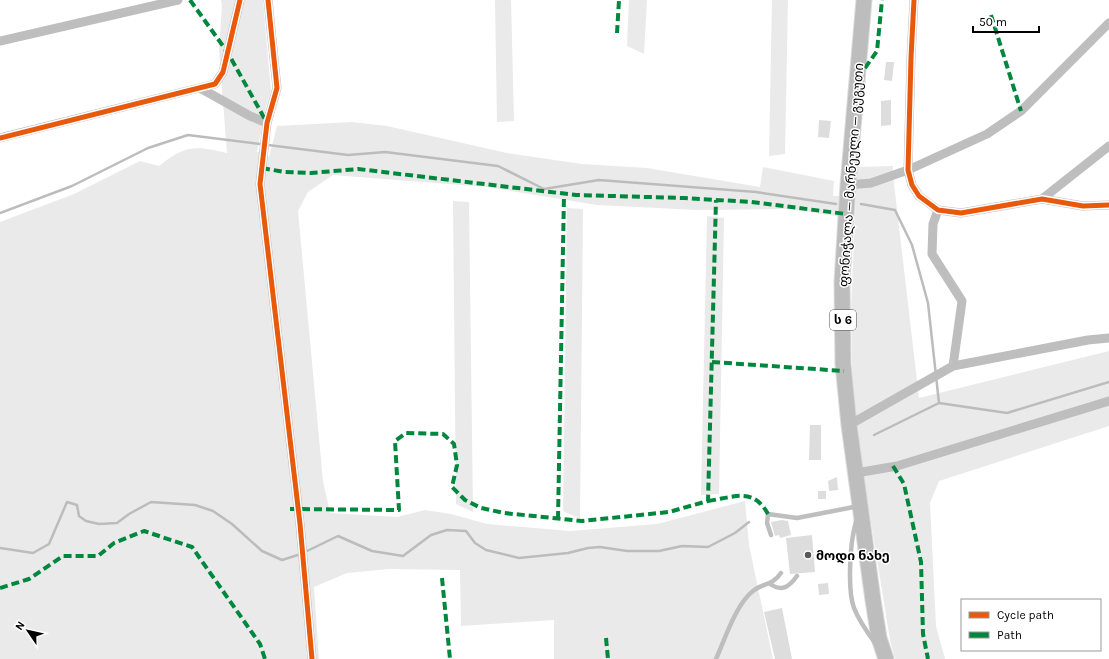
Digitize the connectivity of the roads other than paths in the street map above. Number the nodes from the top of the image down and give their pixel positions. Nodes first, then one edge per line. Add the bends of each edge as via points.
1 (178, 0) edge
2 (240, 0) edge
3 (268, 0) edge
4 (864, 0) edge
5 (914, 0) edge
6 (1109, 22) edge
7 (0, 41) edge
8 (200, 88) junction
9 (267, 123) junction
10 (0, 138) edge
11 (1109, 146) edge
12 (908, 170) junction
13 (848, 185) junction
14 (1042, 199) junction
15 (1109, 205) edge
16 (938, 210) junction
17 (1109, 338) edge
18 (953, 366) junction
19 (1109, 401) edge
20 (849, 424) junction
21 (856, 473) junction
22 (861, 506) junction
23 (771, 535) dead end
24 (781, 573) dead end
25 (797, 576) dead end
26 (770, 584) junction
27 (312, 659) edge
28 (716, 659) edge
29 (886, 659) edge

1 - 7 street
2 - 8 street via 223,72 215,84
3 - 9 street via 277,88
4 - 13 highway, ფონიჭალა — მარნეული — გუგუთი / ს 6
5 - 12 street
6 - 12 street via 1021,111 987,134
8 - 9 street
8 - 10 street
9 - 27 street via 260,184 300,524
11 - 14 street
12 - 13 street via 871,183
12 - 16 street via 912,185 919,196
13 - 20 highway, ფონიჭალა — მარნეული — გუგუთი / ს 6 via 842,282 843,364
14 - 15 street via 1083,206
14 - 16 street via 961,214
16 - 18 street via 932,224 932,254 962,301
17 - 18 street
18 - 20 street
19 - 21 street via 896,466
20 - 21 highway, ფონიჭალა — მარნეული — გუგუთი / ს 6
21 - 22 highway, ფონიჭალა — მარნეული — გუგუთი / ს 6
22 - 23 lane via 797,518 768,514 767,523
22 - 29 highway, ფონიჭალა — მარნეული — გუგუთი / ს 6 via 879,638
22 - 29 lane via 855,522 850,573 851,592 854,607 862,624
24 - 26 lane
25 - 26 lane via 790,586 785,588 780,589
26 - 28 lane via 754,590 742,603

